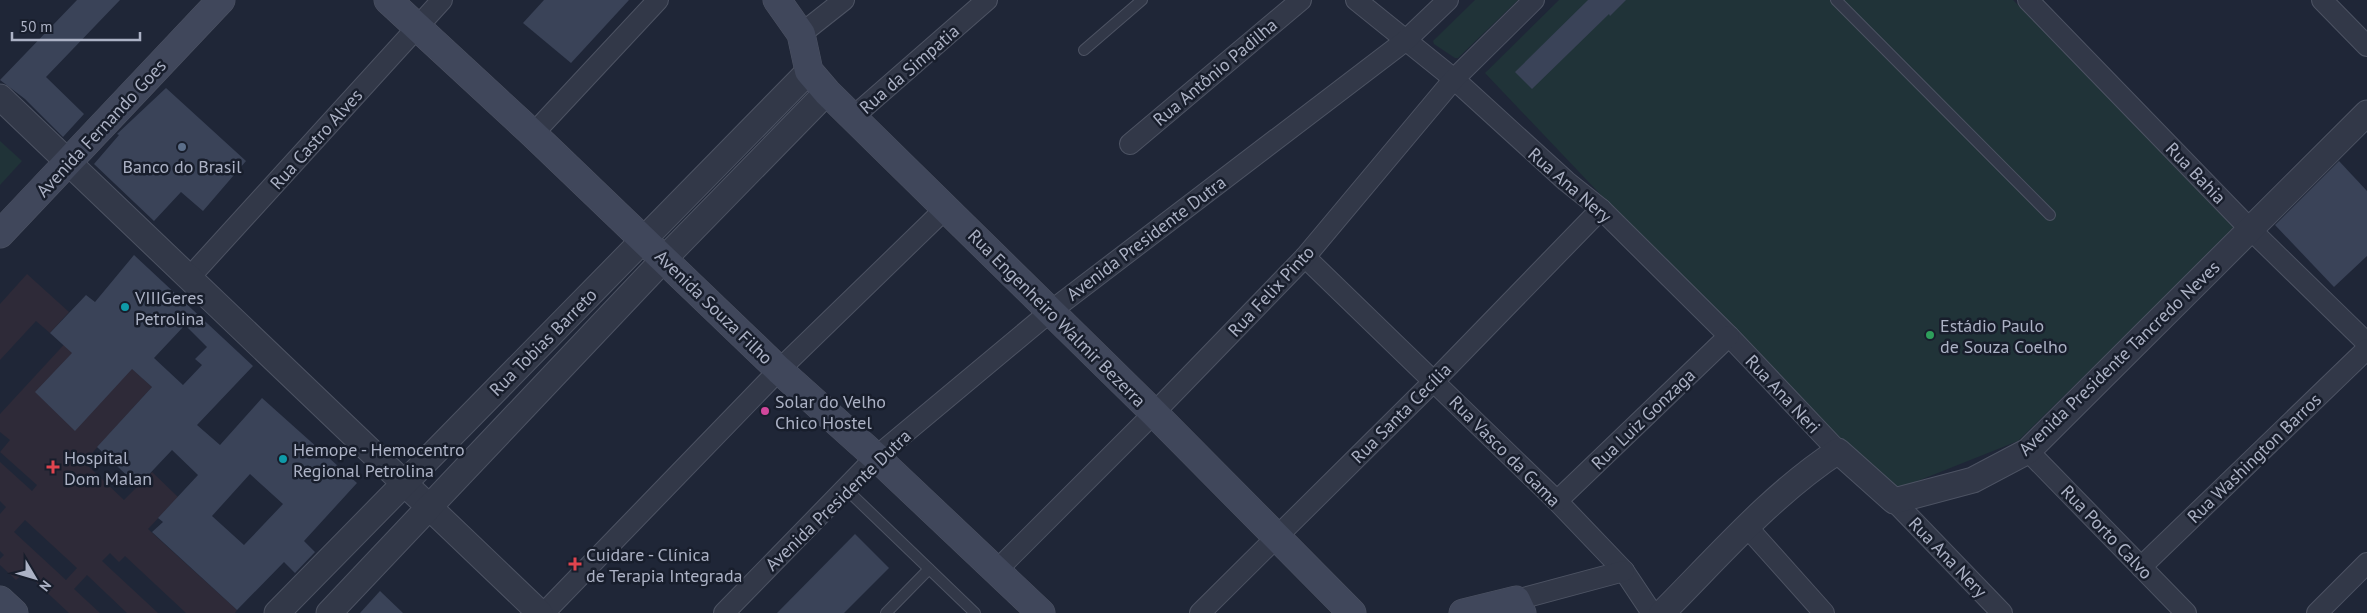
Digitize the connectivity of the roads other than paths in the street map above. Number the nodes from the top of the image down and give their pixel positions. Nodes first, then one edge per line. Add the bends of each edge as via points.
1 (221, 0) edge
2 (388, 0) edge
3 (442, 0) edge
4 (658, 0) edge
5 (987, 0) edge
6 (1142, 0) edge
7 (1301, 0) edge
8 (1356, 0) edge
9 (1448, 0) edge
10 (1534, 0) edge
11 (1836, 0) edge
12 (2028, 0) edge
13 (2322, 0) edge
14 (838, 2) edge
15 (781, 5) edge
16 (417, 28) junction
17 (801, 34) junction
18 (1405, 40) junction
19 (2367, 46) edge
20 (1084, 50) dead end
21 (809, 71) junction
22 (1454, 79) junction
23 (828, 92) junction
24 (0, 97) edge
25 (2367, 113) edge
26 (854, 117) junction
27 (533, 134) junction
28 (1130, 144) dead end
29 (70, 162) junction
30 (946, 208) junction
31 (1600, 210) junction
32 (2050, 215) dead end
33 (2250, 230) junction
34 (0, 234) edge
35 (644, 240) junction
36 (1305, 257) junction
37 (664, 259) junction
38 (189, 278) junction
39 (1050, 311) junction
40 (1729, 336) junction
41 (2367, 343) edge
42 (2367, 348) edge
43 (779, 370) junction
44 (1434, 381) junction
45 (1154, 413) junction
46 (1838, 451) junction
47 (2028, 451) junction
48 (876, 458) junction
49 (402, 483) junction
50 (846, 489) junction
51 (1557, 501) junction
52 (1894, 501) junction
53 (430, 507) junction
54 (1748, 528) junction
55 (1277, 537) junction
56 (2367, 563) edge
57 (2141, 567) junction
58 (929, 569) junction
59 (997, 570) junction
60 (1624, 571) junction
61 (0, 600) edge
62 (1519, 606) edge
63 (14, 613) edge
64 (277, 613) edge
65 (329, 613) edge
66 (542, 613) edge
67 (724, 613) edge
68 (886, 613) edge
69 (975, 613) edge
70 (1041, 613) edge
71 (1200, 613) edge
72 (1352, 613) edge
73 (1463, 613) edge
74 (1652, 613) edge
75 (1662, 613) edge
76 (1824, 613) edge
77 (2002, 613) edge
78 (2186, 613) edge
79 (2317, 613) edge

1 - 29 main road, Avenida Fernando Goes
2 - 16 main road, Avenida Souza Filho
3 - 16 street, Rua Castro Alves
4 - 27 street
5 - 26 street, Rua da Simpatia
6 - 20 lane
7 - 28 street, Rua Antônio Padilha
8 - 18 street, Rua Ana Nery
9 - 18 street, Avenida Presidente Dutra
10 - 22 street, Rua Felix Pinto
11 - 32 lane
12 - 33 street, Rua Bahia
13 - 19 street
14 - 17 street
15 - 17 main road, Rua Engenheiro Walmir Bezerra
16 - 27 main road, Avenida Souza Filho
16 - 38 street, Rua Castro Alves
17 - 21 main road, Rua Engenheiro Walmir Bezerra
18 - 22 street, Rua Ana Nery
18 - 39 street, Avenida Presidente Dutra
21 - 23 main road, Rua Engenheiro Walmir Bezerra
21 - 35 street, Rua Tobias Barreto
22 - 31 street, Rua Ana Nery
22 - 36 street, Rua Felix Pinto
23 - 26 main road, Rua Engenheiro Walmir Bezerra
23 - 37 street, Rua Tobias Barreto
24 - 29 street
25 - 33 street, Avenida Presidente Tancredo Neves
26 - 30 main road, Rua Engenheiro Walmir Bezerra
27 - 35 main road, Avenida Souza Filho
29 - 34 main road, Avenida Fernando Goes
29 - 38 street
30 - 39 main road, Rua Engenheiro Walmir Bezerra
30 - 43 street
31 - 40 street, Rua Ana Nery
31 - 44 street, Rua Santa Cecília
33 - 41 street, Rua Bahia
33 - 47 street, Avenida Presidente Tancredo Neves
35 - 37 main road, Avenida Souza Filho
35 - 49 street, Rua Tobias Barreto
36 - 44 street, Rua Vasco da Gama
36 - 45 street, Rua Felix Pinto
37 - 43 main road, Avenida Souza Filho
37 - 53 street, Rua Tobias Barreto
38 - 49 street
39 - 45 main road, Rua Engenheiro Walmir Bezerra
39 - 48 street, Avenida Presidente Dutra
40 - 46 street, Rua Ana Neri
40 - 51 street, Rua Luiz Gonzaga
42 - 57 street, Rua Washington Barros
43 - 48 main road, Avenida Souza Filho
43 - 66 street
44 - 51 street, Rua Vasco da Gama
44 - 55 street, Rua Santa Cecília
45 - 55 main road, Rua Engenheiro Walmir Bezerra
45 - 59 street, Rua Felix Pinto
46 - 52 street
46 - 54 street via 1775,500
47 - 52 street, Avenida Presidente Tancredo Neves via 1973,480
47 - 57 street, Rua Porto Calvo
48 - 50 street, Avenida Presidente Dutra
48 - 59 main road, Avenida Souza Filho
49 - 53 street
49 - 64 street, Rua Tobias Barreto
50 - 58 lane
50 - 67 street, Avenida Presidente Dutra
51 - 60 street, Rua Vasco da Gama
52 - 77 street, Rua Ana Nery
53 - 65 street, Rua Tobias Barreto
53 - 66 street
54 - 75 street
54 - 76 street
55 - 71 street, Rua Santa Cecília
55 - 72 main road, Rua Engenheiro Walmir Bezerra
56 - 79 street
57 - 78 street, Rua Porto Calvo
58 - 68 lane
58 - 69 lane
59 - 70 main road, Avenida Souza Filho
60 - 62 street
60 - 74 street, Rua Vasco da Gama
61 - 63 main road
62 - 73 main road

